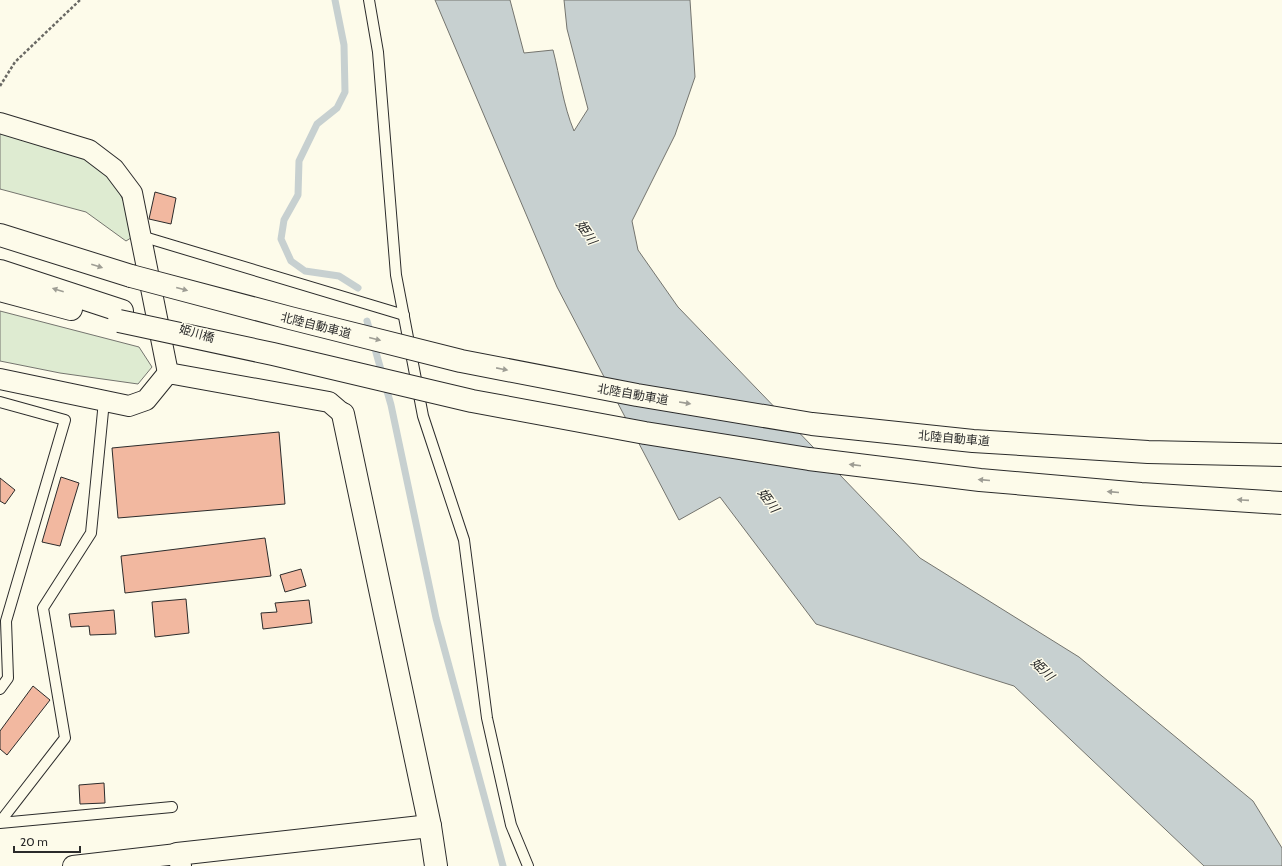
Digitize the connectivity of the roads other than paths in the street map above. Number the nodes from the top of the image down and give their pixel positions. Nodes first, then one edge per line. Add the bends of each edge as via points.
1 (369, 0) edge
2 (0, 123) edge
3 (0, 230) edge
4 (0, 235) edge
5 (141, 236) junction
6 (46, 250) junction
7 (0, 272) edge
8 (0, 290) edge
9 (404, 315) junction
10 (120, 316) junction
11 (168, 373) junction
12 (0, 379) edge
13 (104, 401) junction
14 (0, 402) edge
15 (343, 414) joint
16 (1282, 455) edge
17 (1282, 503) edge
18 (0, 689) edge
19 (172, 807) dead end
20 (0, 823) edge
21 (430, 826) junction
22 (179, 860) edge
23 (73, 866) edge
24 (436, 866) edge
25 (528, 866) edge

1 - 9 lane via 378,52 396,275
2 - 5 street via 89,150 114,169 132,193
3 - 6 main road
4 - 6 main road, 北陸自動車道
5 - 9 lane
5 - 11 street
6 -> 16 main road, 北陸自動車道, bridge via 130,276 461,361 636,395 812,424 973,441 1140,452
10 -> 7 main road
8 - 10 main road
9 - 25 lane via 423,416 464,540 487,718 511,825
17 -> 10 main road, bridge via 980,480 809,459 645,433 472,401
11 - 13 street via 146,400 129,406
11 - 15 street via 329,402
12 - 13 street
13 - 20 lane via 91,533 43,608 65,738
14 - 18 lane via 65,420 6,621 8,678
15 - 21 main road
19 - 20 lane
21 - 22 main road
21 - 24 main road
22 - 23 street

